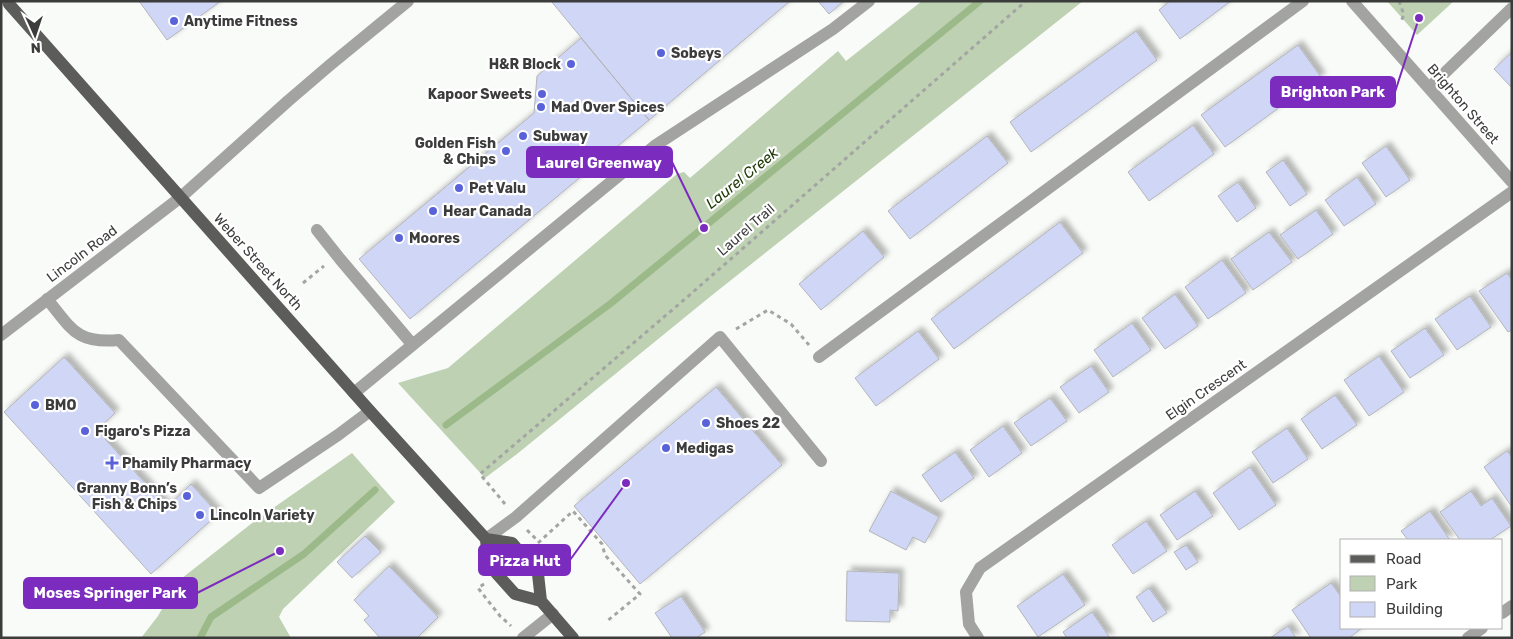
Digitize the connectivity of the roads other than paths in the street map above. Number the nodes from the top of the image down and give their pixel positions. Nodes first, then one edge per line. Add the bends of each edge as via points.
1 (408, 1) edge
2 (869, 1) edge
3 (1303, 1) edge
4 (1352, 1) edge
5 (6, 3) edge
6 (1512, 8) edge
7 (1429, 88) junction
8 (1512, 182) edge
9 (1512, 192) edge
10 (180, 197) junction
11 (318, 230) dead end
12 (47, 299) junction
13 (1, 335) edge
14 (412, 344) junction
15 (819, 357) road end
16 (354, 393) junction
17 (370, 411) junction
18 (821, 461) dead end
19 (486, 539) junction
20 (541, 601) junction
21 (553, 614) junction
22 (1481, 629) edge
23 (523, 638) edge
24 (573, 638) edge
25 (978, 638) edge
26 (1468, 638) edge

1 - 10 street, Lincoln Road
2 - 14 street via 833,29 656,145
3 - 15 street
4 - 7 street, Brighton Street
5 - 10 main road, Weber Street North
6 - 7 street
7 - 8 street, Brighton Street
9 - 25 street, Elgin Crescent via 980,568 966,592 969,624
10 - 12 street, Lincoln Road
10 - 16 main road, Weber Street North
11 - 14 street
12 - 13 street, Lincoln Road
12 - 17 street via 84,338 101,342 119,340 259,488
14 - 16 street
16 - 17 main road, Weber Street North
17 - 19 main road, Weber Street North
18 - 19 street via 720,338 516,517
19 - 20 main road via 488,563 497,574 515,594
19 - 20 main road via 512,543 538,574
20 - 21 main road
21 - 23 street
21 - 24 main road
22 - 26 street

